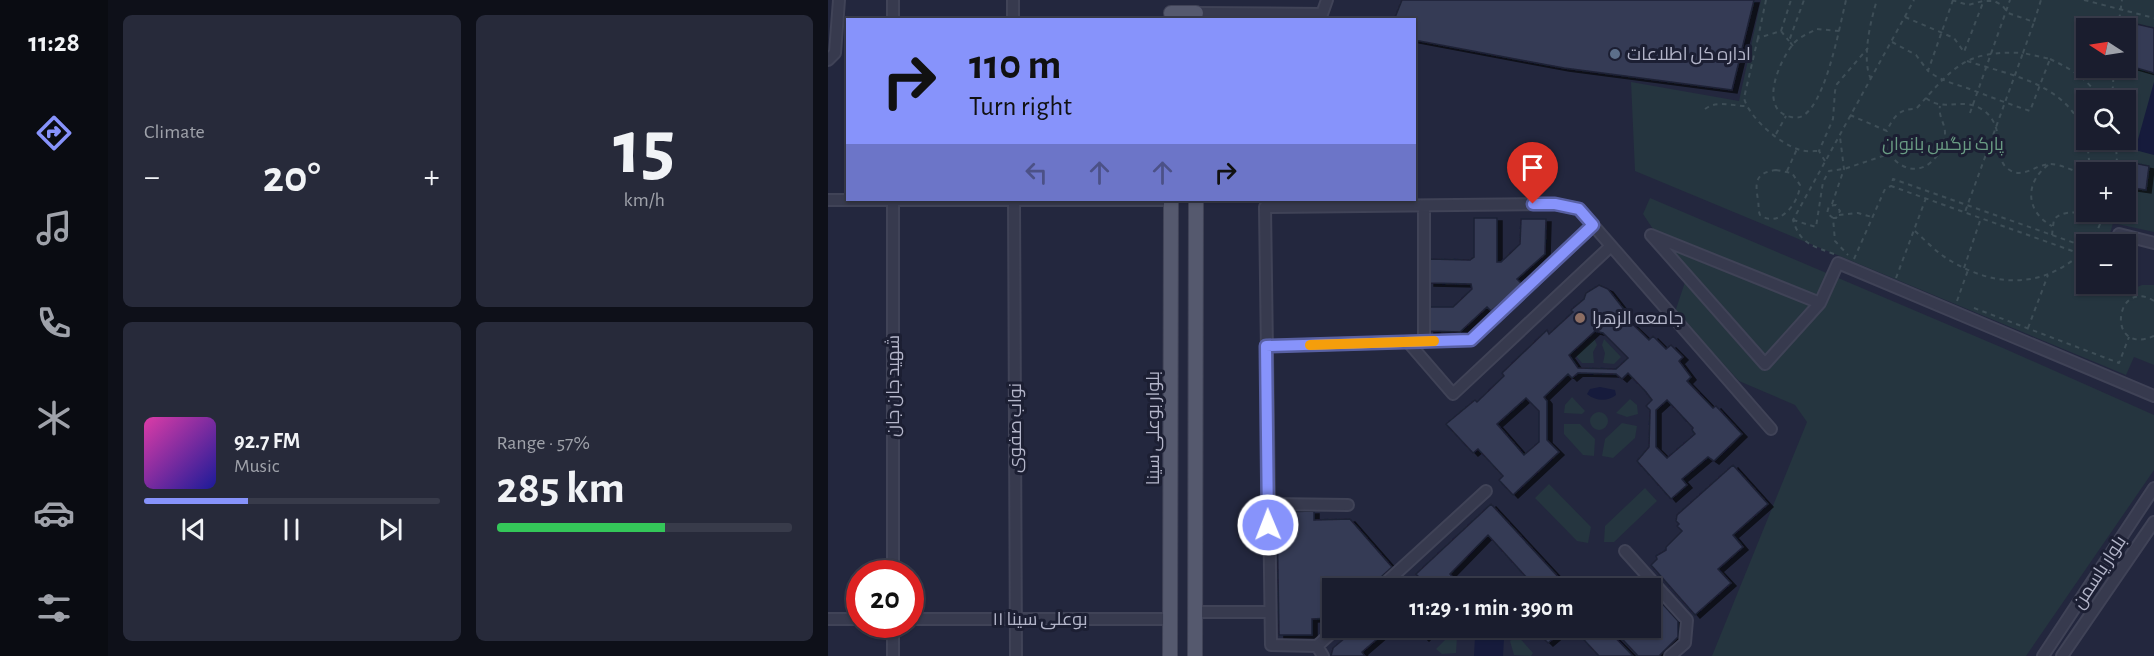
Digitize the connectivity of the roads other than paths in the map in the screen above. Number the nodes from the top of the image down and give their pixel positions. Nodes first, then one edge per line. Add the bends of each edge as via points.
1 (839, 0) edge
2 (893, 0) edge
3 (1013, 0) edge
4 (1327, 0) edge
5 (1170, 11) edge
6 (1199, 13) edge
7 (1261, 16) edge
8 (893, 18) edge
9 (1013, 18) edge
10 (828, 60) edge
11 (828, 200) edge
12 (846, 200) edge
13 (893, 201) edge
14 (1014, 201) edge
15 (1171, 201) edge
16 (1196, 201) edge
17 (1424, 206) junction
18 (1593, 225) junction
19 (2136, 238) edge
20 (2154, 243) edge
21 (1611, 246) junction
22 (1820, 303) junction
23 (1408, 342) junction
24 (1424, 342) junction
25 (1266, 346) junction
26 (2154, 396) edge
27 (1771, 429) dead end
28 (2154, 488) edge
29 (1486, 491) dead end
30 (1268, 504) junction
31 (1348, 505) dead end
32 (2154, 522) edge
33 (1625, 551) dead end
34 (893, 560) edge
35 (1391, 578) edge
36 (1195, 612) junction
37 (1270, 612) junction
38 (828, 619) edge
39 (846, 619) edge
40 (924, 619) edge
41 (1016, 619) junction
42 (1170, 619) junction
43 (893, 638) edge
44 (1330, 638) edge
45 (1320, 651) edge
46 (893, 656) edge
47 (1016, 656) edge
48 (1170, 656) edge
49 (1195, 656) edge
50 (1670, 656) edge
51 (2043, 656) edge
52 (2062, 656) edge

1 - 10 street via 835,53
2 - 8 street
3 - 9 street
4 - 7 street via 1322,14
5 - 6 main road
6 - 7 street
11 - 12 street
13 - 34 street, شهید جان جان
14 - 41 street, نواب صفوی
15 - 42 main road, بلوار بوعلی سینا
16 - 36 main road
17 - 18 street via 1555,204 1579,209
17 - 24 street
17 - 25 street via 1265,207
18 - 21 street
18 - 24 street via 1471,340
19 - 20 street
21 - 23 street via 1453,394
21 - 27 street
22 - 22 street via 1788,290 1652,235 1765,364
22 - 26 street via 1838,263
23 - 24 street
23 - 25 street
25 - 30 street
28 - 51 street, بلوار یاسمن
29 - 35 street
30 - 31 street
30 - 37 street
32 - 52 street, بلوار یاسمن
33 - 50 street via 1687,620 1685,643
36 - 37 street
36 - 49 main road
37 - 45 street via 1271,645
38 - 39 street
40 - 41 street, بوعلی سینا ۱۱
41 - 42 street, بوعلی سینا ۱۱
41 - 47 street, نواب صفوی
42 - 48 main road, بلوار بوعلی سینا
43 - 46 street
44 - 45 street

